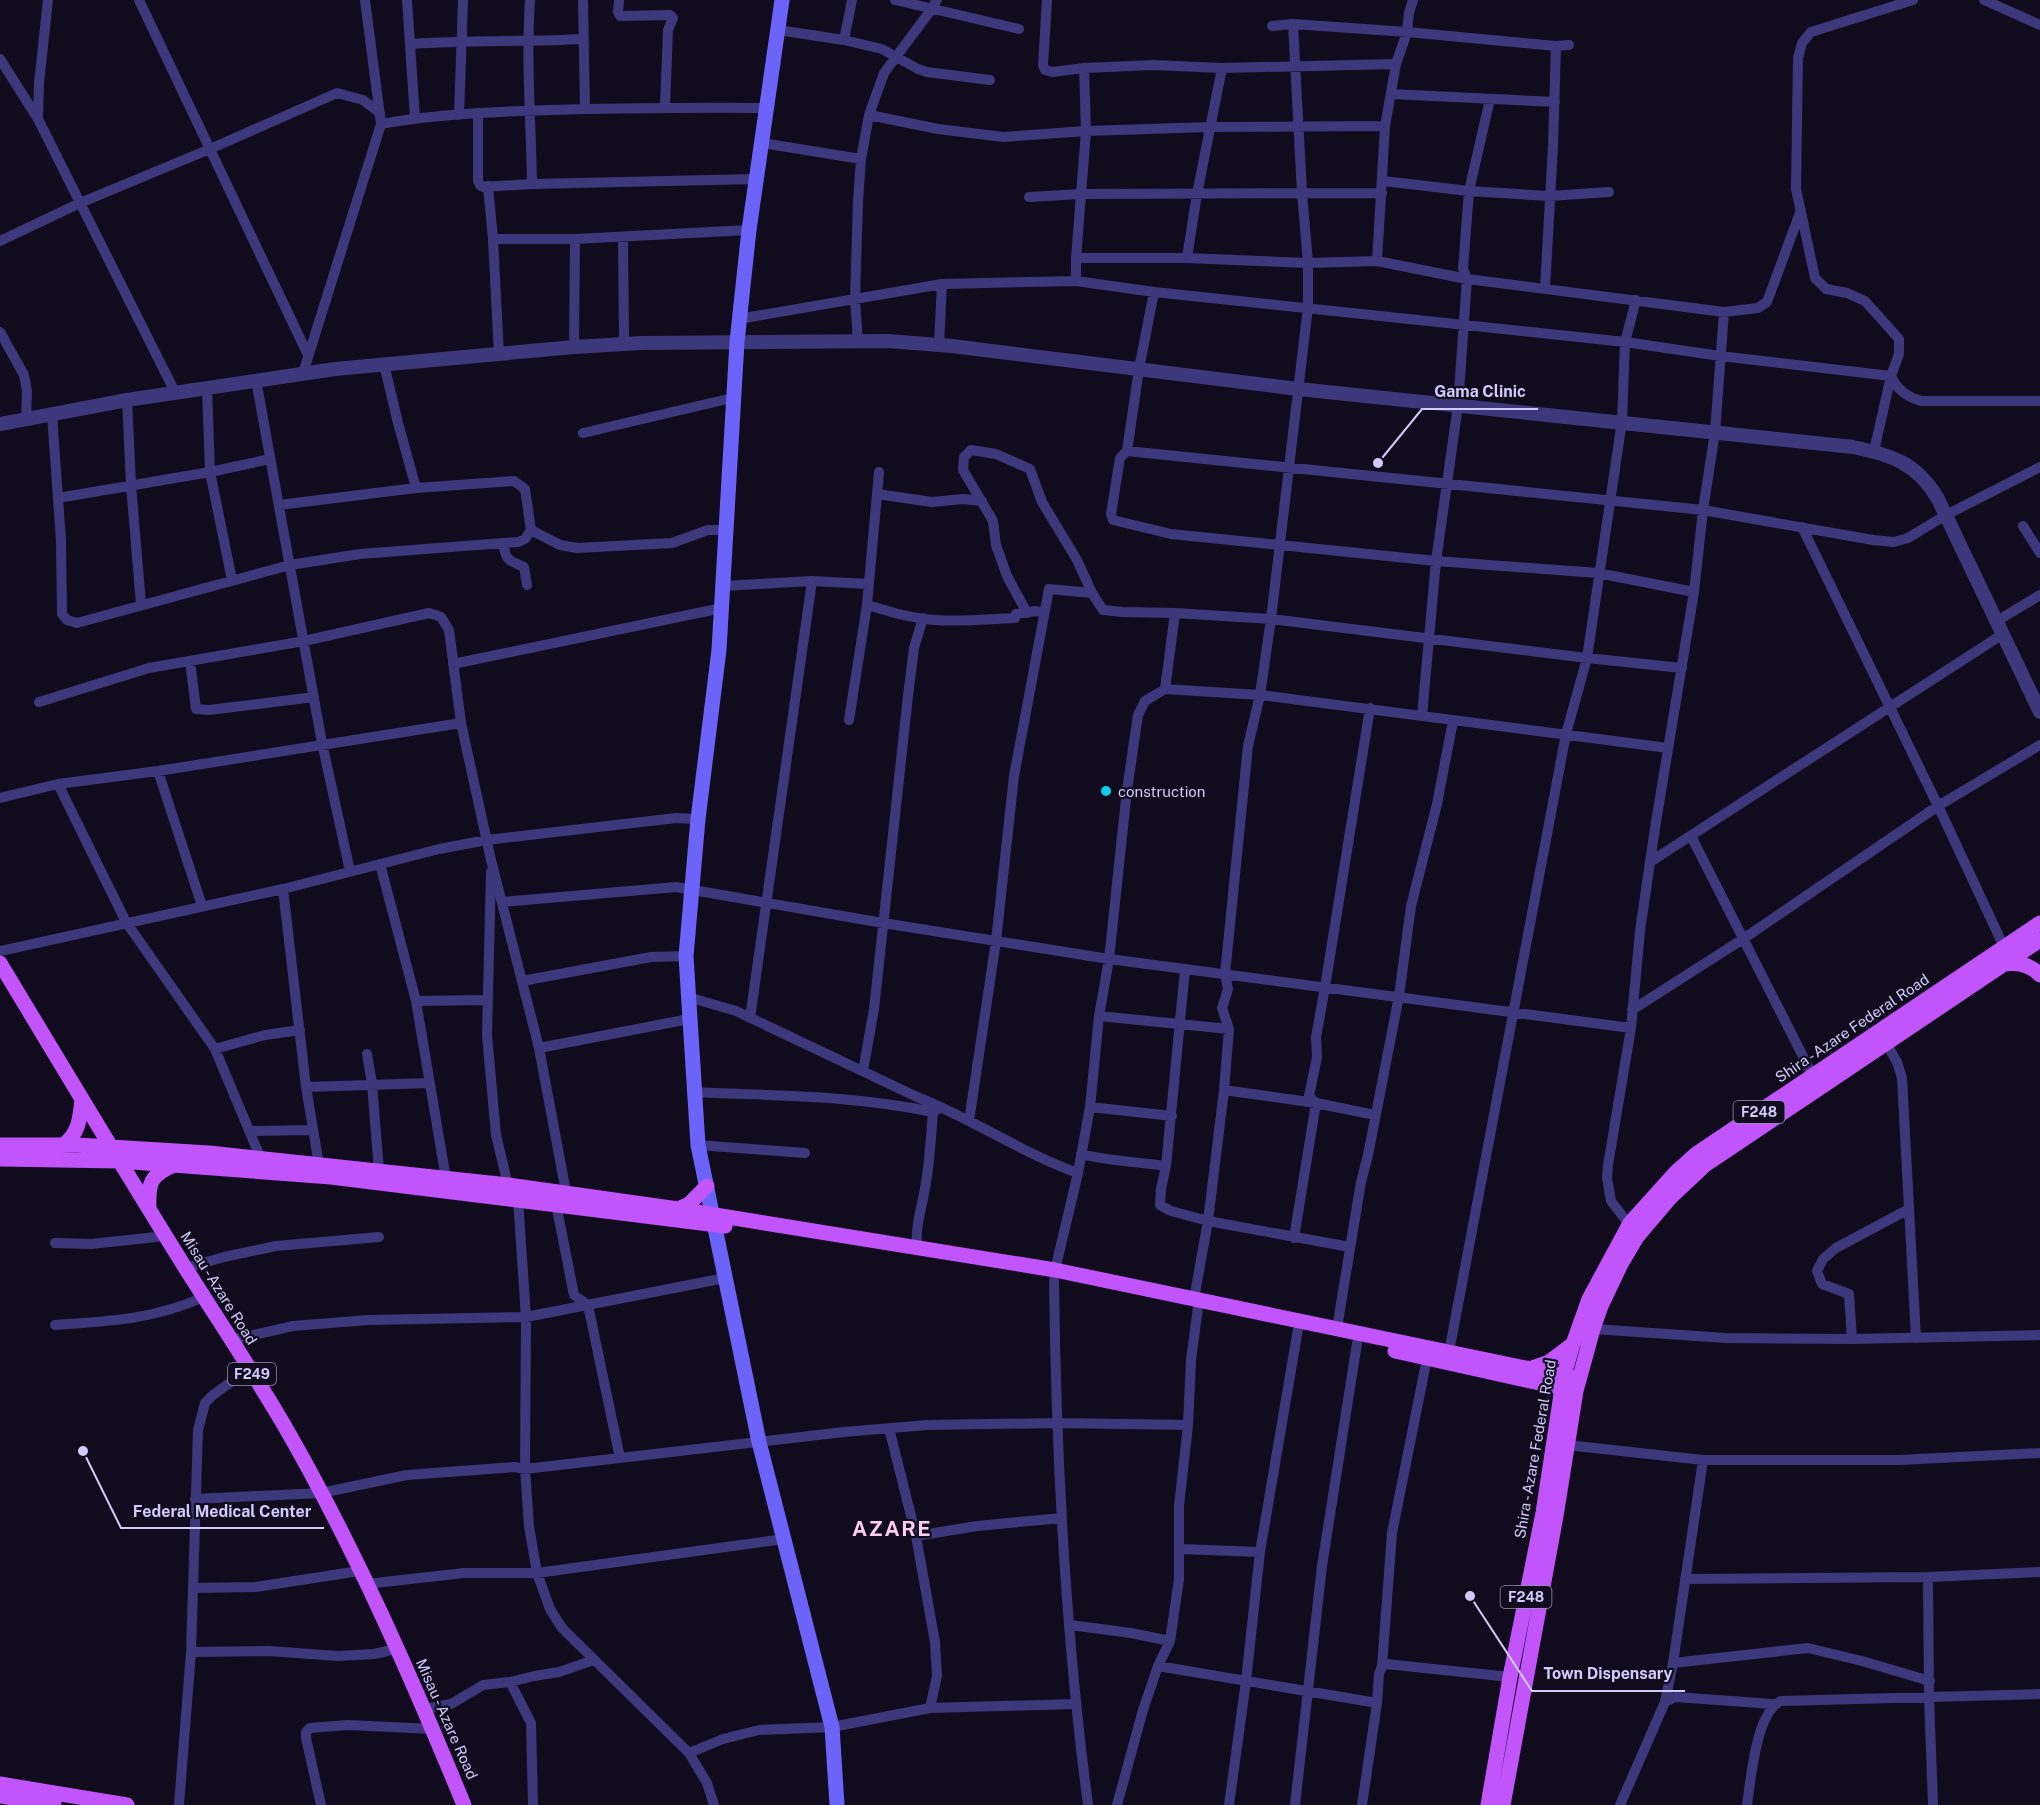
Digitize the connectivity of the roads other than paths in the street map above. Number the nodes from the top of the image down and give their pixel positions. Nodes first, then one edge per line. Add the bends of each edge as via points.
1 (48, 0) edge
2 (139, 0) edge
3 (365, 0) edge
4 (407, 0) edge
5 (463, 0) edge
6 (530, 0) edge
7 (583, 0) edge
8 (619, 0) edge
9 (782, 0) edge
10 (852, 0) edge
11 (896, 0) edge
12 (1047, 0) edge
13 (1413, 0) edge
14 (1912, 0) edge
15 (1984, 0) edge
16 (934, 5) edge
17 (1293, 24) junction
18 (2040, 25) edge
19 (1272, 26) dead end
20 (1019, 29) dead end
21 (778, 30) junction
22 (1407, 32) junction
23 (583, 39) junction
24 (844, 40) junction
25 (462, 41) junction
26 (527, 42) junction
27 (410, 44) junction
28 (1569, 45) dead end
29 (1556, 46) junction
30 (895, 57) junction
31 (0, 59) edge
32 (1396, 64) junction
33 (1295, 66) junction
34 (1084, 68) junction
35 (1222, 68) junction
36 (990, 80) dead end
37 (1391, 94) junction
38 (1490, 99) junction
39 (1555, 102) junction
40 (665, 107) junction
41 (767, 108) junction
42 (531, 110) junction
43 (585, 110) junction
44 (478, 113) junction
45 (869, 115) junction
46 (459, 116) junction
47 (415, 118) junction
48 (38, 119) junction
49 (380, 119) junction
50 (1299, 126) junction
51 (1385, 126) junction
52 (1210, 127) junction
53 (1086, 131) junction
54 (762, 142) junction
55 (210, 149) junction
56 (861, 159) junction
57 (756, 179) junction
58 (1383, 181) junction
59 (532, 184) junction
60 (488, 186) junction
61 (1469, 191) junction
62 (1609, 192) dead end
63 (1302, 193) junction
64 (1382, 193) junction
65 (1081, 194) junction
66 (1197, 194) junction
67 (1549, 196) junction
68 (1029, 197) dead end
69 (80, 203) junction
70 (1801, 210) junction
71 (749, 230) junction
72 (623, 237) junction
73 (493, 238) junction
74 (574, 240) junction
75 (0, 241) edge
76 (1076, 258) junction
77 (1187, 258) junction
78 (1377, 261) junction
79 (1308, 263) junction
80 (1467, 279) junction
81 (1076, 281) junction
82 (942, 284) junction
83 (1545, 289) junction
84 (1154, 292) junction
85 (855, 299) junction
86 (1636, 300) junction
87 (1308, 307) junction
88 (1724, 312) junction
89 (739, 320) junction
90 (1464, 325) junction
91 (0, 332) edge
92 (737, 342) junction
93 (858, 342) junction
94 (1626, 342) junction
95 (624, 344) junction
96 (939, 345) junction
97 (574, 347) junction
98 (308, 355) junction
99 (499, 355) junction
100 (1719, 356) junction
101 (384, 364) junction
102 (1139, 369) junction
103 (303, 373) junction
104 (1891, 376) junction
105 (256, 380) junction
106 (207, 388) junction
107 (1298, 389) junction
108 (175, 392) junction
109 (732, 398) junction
110 (127, 400) junction
111 (2040, 401) edge
112 (1458, 405) junction
113 (52, 414) junction
114 (26, 418) junction
115 (1622, 422) junction
116 (0, 424) edge
117 (1715, 432) junction
118 (583, 433) dead end
119 (1127, 451) junction
120 (1874, 451) junction
121 (270, 459) junction
122 (1290, 467) junction
123 (2040, 467) edge
124 (210, 472) junction
125 (879, 472) dead end
126 (1447, 483) junction
127 (131, 485) junction
128 (416, 488) junction
129 (877, 494) junction
130 (58, 498) junction
131 (1609, 499) junction
132 (982, 501) junction
133 (279, 505) junction
134 (1703, 510) junction
135 (1946, 515) junction
136 (2024, 526) dead end
137 (1802, 527) junction
138 (531, 530) junction
139 (725, 530) junction
140 (503, 543) junction
141 (1280, 544) junction
142 (2040, 553) edge
143 (1436, 561) junction
144 (290, 565) junction
145 (1598, 573) junction
146 (232, 580) junction
147 (812, 581) junction
148 (868, 584) junction
149 (527, 585) dead end
150 (723, 586) junction
151 (1694, 592) junction
152 (1092, 593) junction
153 (2040, 595) edge
154 (141, 604) junction
155 (867, 605) junction
156 (722, 608) junction
157 (1027, 613) junction
158 (1044, 613) junction
159 (1175, 613) junction
160 (923, 618) junction
161 (1271, 619) junction
162 (1996, 621) junction
163 (2003, 634) junction
164 (1430, 639) junction
165 (304, 641) junction
166 (1587, 658) junction
167 (190, 661) junction
168 (453, 664) junction
169 (1682, 668) junction
170 (1165, 689) junction
171 (1260, 695) junction
172 (314, 697) junction
173 (39, 702) dead end
174 (1370, 708) junction
175 (1889, 708) junction
176 (2040, 712) edge
177 (1422, 716) junction
178 (849, 720) dead end
179 (1453, 721) junction
180 (461, 723) junction
181 (1566, 734) junction
182 (322, 743) junction
183 (2040, 746) edge
184 (1668, 748) junction
185 (158, 771) junction
186 (58, 784) junction
187 (0, 798) edge
188 (1938, 806) junction
189 (698, 819) junction
190 (1691, 836) junction
191 (487, 840) junction
192 (491, 860) junction
193 (1650, 862) junction
194 (380, 864) junction
195 (350, 871) junction
196 (283, 889) junction
197 (692, 890) junction
198 (502, 902) junction
199 (765, 903) junction
200 (202, 906) junction
201 (126, 922) junction
202 (883, 923) junction
203 (2040, 923) edge
204 (1743, 939) junction
205 (2040, 940) edge
206 (996, 941) junction
207 (2004, 947) junction
208 (0, 951) edge
209 (686, 956) junction
210 (1109, 959) junction
211 (0, 963) edge
212 (2004, 964) junction
213 (1185, 969) junction
214 (1225, 974) junction
215 (2040, 975) edge
216 (522, 981) junction
217 (1325, 987) junction
218 (1398, 996) junction
219 (688, 997) junction
220 (487, 1000) junction
221 (416, 1001) junction
222 (1632, 1010) junction
223 (1514, 1012) junction
224 (1100, 1017) junction
225 (750, 1018) junction
226 (689, 1019) junction
227 (1180, 1026) junction
228 (1631, 1028) junction
229 (1229, 1029) junction
230 (300, 1030) junction
231 (1886, 1043) junction
232 (539, 1048) junction
233 (215, 1049) junction
234 (367, 1054) dead end
235 (863, 1071) junction
236 (1813, 1076) junction
237 (430, 1083) junction
238 (372, 1084) junction
239 (306, 1087) junction
240 (1224, 1090) junction
241 (693, 1092) junction
242 (82, 1099) junction
243 (1316, 1103) junction
244 (1090, 1107) junction
245 (937, 1109) junction
246 (1375, 1115) junction
247 (1172, 1116) junction
248 (969, 1121) junction
249 (313, 1130) junction
250 (250, 1131) junction
251 (0, 1145) edge
252 (63, 1145) junction
253 (698, 1145) junction
254 (111, 1147) junction
255 (805, 1153) dead end
256 (1082, 1154) junction
257 (0, 1159) edge
258 (261, 1159) junction
259 (119, 1161) junction
260 (175, 1165) junction
261 (319, 1165) junction
262 (1166, 1166) junction
263 (379, 1171) junction
264 (1078, 1173) junction
265 (446, 1179) junction
266 (508, 1185) junction
267 (707, 1186) junction
268 (561, 1198) junction
269 (518, 1199) junction
270 (149, 1209) junction
271 (678, 1209) junction
272 (1909, 1209) junction
273 (713, 1219) junction
274 (1208, 1221) junction
275 (1630, 1223) junction
276 (166, 1236) junction
277 (380, 1237) dead end
278 (1294, 1238) junction
279 (1637, 1238) junction
280 (55, 1243) dead end
281 (917, 1247) junction
282 (1350, 1247) junction
283 (186, 1268) junction
284 (1054, 1275) junction
285 (725, 1278) junction
286 (204, 1297) junction
287 (1196, 1303) junction
288 (588, 1305) junction
289 (526, 1317) junction
290 (55, 1325) dead end
291 (1337, 1328) junction
292 (1298, 1329) junction
293 (1593, 1329) junction
294 (2040, 1335) edge
295 (1916, 1338) junction
296 (1852, 1339) junction
297 (231, 1340) junction
298 (1357, 1342) junction
299 (1573, 1344) junction
300 (1449, 1352) junction
301 (1427, 1358) junction
302 (249, 1369) junction
303 (1529, 1375) junction
304 (1570, 1383) junction
305 (1558, 1418) junction
306 (1058, 1423) junction
307 (1188, 1425) junction
308 (889, 1428) junction
309 (759, 1442) junction
310 (1567, 1445) junction
311 (2040, 1453) edge
312 (620, 1458) junction
313 (1703, 1460) junction
314 (525, 1469) junction
315 (321, 1493) junction
316 (195, 1499) junction
317 (1062, 1518) junction
318 (916, 1536) junction
319 (784, 1539) junction
320 (1180, 1549) junction
321 (1260, 1552) junction
322 (2040, 1572) edge
323 (537, 1573) junction
324 (362, 1577) junction
325 (1928, 1577) junction
326 (1685, 1579) junction
327 (194, 1588) junction
328 (1070, 1625) junction
329 (1170, 1641) junction
330 (396, 1649) junction
331 (191, 1652) junction
332 (594, 1660) junction
333 (1673, 1663) junction
334 (1158, 1666) junction
335 (1383, 1666) junction
336 (1510, 1677) junction
337 (1246, 1681) junction
338 (510, 1682) junction
339 (1930, 1682) junction
340 (1308, 1692) junction
341 (2040, 1694) edge
342 (1929, 1697) junction
343 (1665, 1701) junction
344 (1377, 1703) junction
345 (1075, 1704) junction
346 (1773, 1704) junction
347 (930, 1708) junction
348 (424, 1710) junction
349 (832, 1726) junction
350 (433, 1729) junction
351 (1498, 1752) junction
352 (1514, 1752) junction
353 (689, 1753) junction
354 (0, 1784) edge
355 (0, 1796) edge
356 (54, 1805) edge
357 (127, 1805) edge
358 (179, 1805) edge
359 (321, 1805) edge
360 (464, 1805) edge
361 (533, 1805) edge
362 (714, 1805) edge
363 (837, 1805) edge
364 (1088, 1805) edge
365 (1117, 1805) edge
366 (1229, 1805) edge
367 (1295, 1805) edge
368 (1362, 1805) edge
369 (1488, 1805) edge
370 (1503, 1805) edge
371 (1620, 1805) edge
372 (1747, 1805) edge
373 (1933, 1805) edge

1 - 48 street
2 - 55 street
3 - 49 street
4 - 27 street
5 - 25 street
6 - 26 street
7 - 23 street
8 - 40 street via 620,16 673,18 668,30
9 - 21 main road
10 - 24 street
11 - 16 street
12 - 34 street via 1045,70
13 - 22 street
14 - 70 street via 1811,32 1802,44 1798,58 1796,176
15 - 18 street
16 - 20 street
16 - 30 street
17 - 19 street
17 - 22 street
17 - 33 street
21 - 24 street
21 - 41 main road
22 - 29 street
22 - 32 street
23 - 26 street
23 - 43 street
24 - 30 street via 882,49
25 - 26 street
25 - 27 street
25 - 46 street
26 - 42 street
27 - 47 street
28 - 29 street
29 - 39 street
30 - 36 street via 927,72
30 - 45 street via 884,74
31 - 48 street
32 - 33 street
32 - 37 street
33 - 35 street
33 - 50 street
34 - 35 street
34 - 53 street
35 - 52 street
37 - 38 street
37 - 51 street
38 - 39 street
38 - 61 street
39 - 67 street
40 - 41 street
40 - 43 street
41 - 54 main road
42 - 43 street
42 - 44 street
42 - 59 street
44 - 46 street
44 - 60 street via 478,181
45 - 53 street via 1003,137
45 - 56 street
46 - 47 street
47 - 49 street
48 - 69 street
49 - 55 street via 363,100 337,93
49 - 98 street
50 - 51 street
50 - 52 street
50 - 63 street
51 - 58 street
52 - 53 street
52 - 66 street
53 - 65 street
54 - 56 street
54 - 57 main road
55 - 69 street
55 - 98 street
56 - 85 street
57 - 59 street
57 - 71 main road
58 - 61 street
58 - 64 street
59 - 60 street
60 - 73 street
61 - 67 street
61 - 80 street via 1463,269
62 - 67 street
63 - 64 street
63 - 66 street
63 - 79 street
64 - 78 street
65 - 66 street
65 - 68 street
65 - 76 street
66 - 77 street
67 - 83 street
69 - 75 street
69 - 108 street
70 - 88 street via 1767,302 1758,308
70 - 104 street via 1815,278 1826,289 1865,301 1899,339 1899,354
71 - 72 street
71 - 89 main road
72 - 74 street
72 - 95 street
73 - 74 street
73 - 99 street
74 - 97 street
76 - 77 street
76 - 81 street
77 - 79 street
78 - 79 street
78 - 80 street
79 - 87 street
80 - 83 street
80 - 90 street
81 - 82 street
81 - 84 street
82 - 85 street
82 - 96 street
83 - 86 street
84 - 87 street
84 - 102 street
85 - 89 street
85 - 93 street
86 - 88 street
86 - 94 street
87 - 90 street
87 - 107 street
88 - 100 street
89 - 92 main road
90 - 94 street
90 - 112 street
91 - 114 street via 24,375
92 - 93 street
92 - 95 street
92 - 109 main road
93 - 96 street
94 - 100 street
94 - 115 street
95 - 97 street
96 - 102 street
97 - 99 street
98 - 103 street
99 - 101 street
100 - 104 street
100 - 117 street
101 - 103 street
101 - 128 street
102 - 107 street
102 - 119 street
103 - 105 street
104 - 111 street via 1909,397 1921,401
104 - 120 street
105 - 106 street
105 - 121 street
106 - 108 street
106 - 124 street
107 - 112 street
107 - 122 street
108 - 110 street
109 - 118 street
109 - 139 main road
110 - 113 street
110 - 127 street
112 - 115 street
112 - 126 street
113 - 114 street
113 - 130 street
114 - 116 street
115 - 117 street
115 - 131 street
117 - 120 street
117 - 134 street
119 - 122 street
119 - 141 street via 1120,458 1113,520 1171,534
120 - 135 street via 1899,459 1916,470 1929,483
121 - 124 street
121 - 133 street
122 - 126 street
122 - 141 street
123 - 135 street
124 - 127 street
124 - 146 street
125 - 129 street
126 - 131 street
126 - 143 street
127 - 130 street
127 - 154 street
128 - 133 street
128 - 138 street via 514,481 525,489
129 - 132 street via 932,502
129 - 148 street
130 - 154 street via 62,614 77,623
131 - 134 street
131 - 145 street
132 - 152 street via 963,470 964,457 971,450 996,454 1030,469 1042,502
132 - 157 street via 993,521 996,545 1007,576
133 - 144 street
134 - 137 street
134 - 151 street
135 - 137 street via 1894,542
135 - 162 street
136 - 142 street
137 - 175 street
138 - 139 street via 560,545 577,548 672,543 708,530
138 - 140 street via 525,539
139 - 150 main road
140 - 144 street via 360,554
140 - 149 street via 505,557 524,567
141 - 143 street
141 - 161 street
143 - 145 street
143 - 164 street
144 - 146 street
144 - 165 street
145 - 151 street
145 - 166 street
146 - 154 street
147 - 148 street
147 - 150 street
147 - 199 street
148 - 155 street
150 - 156 main road
151 - 169 street
152 - 158 street via 1049,589
152 - 159 street via 1103,610
153 - 162 street
155 - 160 street
155 - 178 street
156 - 168 street
156 - 189 main road
157 - 158 street
157 - 160 street via 1016,614 1015,618 958,621
158 - 206 street via 1014,776
159 - 161 street
159 - 170 street
160 - 202 street via 909,684
161 - 164 street
161 - 171 street
162 - 163 street
163 - 175 street
163 - 176 street
164 - 166 street
164 - 177 street
165 - 167 street
165 - 168 street via 429,613 441,617 449,630
165 - 172 street
166 - 169 street
166 - 181 street
167 - 172 street via 196,709
167 - 173 street via 149,668
168 - 180 street
169 - 184 street
170 - 171 street
170 - 210 street via 1145,701 1138,715
171 - 174 street
171 - 214 street via 1248,746
172 - 182 street
174 - 177 street
174 - 217 street
175 - 188 street
175 - 190 street
177 - 179 street
179 - 181 street
179 - 218 street via 1411,906
180 - 182 street
180 - 191 street
181 - 184 street
181 - 223 street
182 - 185 street
182 - 195 street
183 - 188 street
184 - 193 street
185 - 186 street
185 - 200 street
186 - 187 street
186 - 201 street
188 - 204 street
188 - 207 street
189 - 191 street via 676,818
189 - 197 main road
190 - 193 street
190 - 204 street
191 - 192 street
191 - 194 street
192 - 198 street
192 - 220 street
193 - 222 street
194 - 195 street
194 - 221 street
195 - 196 street
196 - 200 street
196 - 230 street
197 - 198 street via 676,887
197 - 199 street
197 - 209 main road
198 - 216 street
199 - 202 street
199 - 225 street
200 - 201 street
201 - 208 street
201 - 233 street
202 - 206 street
202 - 235 street
203 - 207 main road, Shira - Azare Federal Road / F248
204 - 222 street
204 - 236 street
205 - 212 main road, Shira - Azare Federal Road / F248
206 - 210 street
206 - 248 street
207 - 236 main road, Shira - Azare Federal Road / F248
209 - 216 street via 651,957
209 - 219 main road
210 - 213 street
210 - 224 street
211 - 242 main road, Misau - Azare Road / F249
212 - 215 main road via 2026,965
212 - 231 main road, Shira - Azare Federal Road / F248
213 - 214 street
213 - 227 street
214 - 217 street
214 - 229 street via 1228,989 1222,1008
216 - 232 street
217 - 218 street
217 - 243 street via 1309,1096
218 - 223 street
218 - 246 street
219 - 225 street
219 - 226 main road
220 - 221 street
220 - 266 street via 495,1135
221 - 237 street
222 - 228 street
223 - 228 street
223 - 300 street
224 - 227 street
224 - 244 street
225 - 235 street
226 - 232 street
226 - 241 main road
227 - 229 street
227 - 247 street
228 - 275 street via 1607,1178 1611,1201
229 - 240 street
230 - 233 street
230 - 239 street
231 - 272 street via 1902,1078
231 - 279 main road, Shira - Azare Federal Road / F248 via 1705,1165 1671,1197
232 - 268 street
233 - 250 street
234 - 238 street
235 - 245 street
236 - 275 main road, Shira - Azare Federal Road / F248 via 1696,1155
237 - 238 street
237 - 265 street
238 - 239 street
238 - 263 street
239 - 249 street
240 - 243 street
240 - 274 street
241 - 245 street via 816,1097
241 - 253 main road
242 - 252 main road via 79,1124
242 - 254 main road, Misau - Azare Road / F249
243 - 246 street
243 - 278 street
244 - 247 street
244 - 256 street
245 - 248 street
245 - 281 street
246 - 282 street
247 - 262 street
248 - 264 street
249 - 250 street
249 - 261 street
250 - 258 street
251 - 252 main road
252 - 254 main road
253 - 255 street
253 - 267 main road
254 - 258 main road
254 - 259 main road, Misau - Azare Road / F249
256 - 262 street
256 - 264 street
257 - 259 main road
258 - 261 main road
259 - 260 main road
259 - 270 main road, Misau - Azare Road / F249
260 - 269 main road via 331,1177
260 - 270 main road via 152,1180
261 - 263 main road
262 - 274 street via 1160,1204
263 - 265 main road
264 - 284 street
265 - 266 main road
266 - 268 main road
267 - 271 main road
267 - 273 main road
268 - 269 main road
268 - 271 main road
268 - 273 main road
268 - 288 street via 574,1295
269 - 289 street
270 - 276 main road, Misau - Azare Road / F249
271 - 273 main road
272 - 295 street
272 - 296 street via 1836,1248 1823,1259 1817,1271 1822,1284 1849,1294
273 - 281 main road
273 - 284 main road
273 - 285 main road
274 - 278 street
274 - 287 street
275 - 279 street
275 - 299 main road, Shira - Azare Federal Road / F248 via 1589,1299
276 - 280 street via 91,1244
276 - 283 main road, Misau - Azare Road / F249
277 - 283 street via 276,1246
278 - 282 street
279 - 293 main road, Shira - Azare Federal Road / F248
281 - 284 main road
282 - 291 street
283 - 286 main road, Misau - Azare Road / F249
284 - 287 main road
284 - 306 street
285 - 288 street
285 - 309 main road
286 - 290 street via 144,1317
286 - 297 main road, Misau - Azare Road / F249
287 - 291 main road
287 - 292 main road
287 - 307 street
288 - 289 street
288 - 312 street
289 - 297 street via 368,1320 293,1326
289 - 314 street
291 - 300 main road
292 - 298 main road
292 - 321 street
293 - 296 street via 1726,1338
293 - 304 main road, Shira - Azare Federal Road / F248
294 - 295 street
295 - 296 street
297 - 302 main road, Misau - Azare Road / F249
298 - 301 main road
298 - 340 street via 1322,1566
299 - 303 main road
299 - 304 main road, Shira - Azare Federal Road / F248
300 - 303 main road
301 - 303 main road
301 - 335 street via 1392,1533
302 - 315 main road, Misau - Azare Road / F249
302 - 316 street via 205,1403 198,1430
303 - 304 main road
303 - 305 main road via 1551,1398
304 - 305 main road, Shira - Azare Federal Road / F248
304 - 310 main road, Shira - Azare Federal Road / F248
305 - 336 main road, Shira - Azare Federal Road / F248 via 1544,1513
306 - 307 street
306 - 308 street
306 - 317 street
307 - 320 street via 1179,1506
308 - 309 street
308 - 318 street
309 - 312 street
309 - 319 main road
310 - 313 street
310 - 352 main road, Shira - Azare Federal Road / F248
311 - 313 street via 1899,1460
312 - 314 street
313 - 326 street
314 - 315 street via 407,1475
314 - 323 street
315 - 316 street
315 - 324 main road, Misau - Azare Road / F249
316 - 327 street
317 - 318 street
317 - 328 street
318 - 347 street via 935,1642 937,1676
319 - 323 street
319 - 349 main road
320 - 321 street
320 - 329 street
321 - 337 street
322 - 325 street
323 - 324 street
323 - 332 street via 550,1609 562,1628
324 - 327 street via 256,1587
324 - 330 main road, Misau - Azare Road / F249
325 - 326 street
325 - 339 street
326 - 333 street
327 - 331 street
328 - 329 street
328 - 345 street
329 - 334 street
330 - 331 street via 338,1656 269,1651
330 - 348 main road, Misau - Azare Road / F249
331 - 358 street
332 - 338 street via 570,1670
332 - 353 street
333 - 339 street via 1808,1648
333 - 343 street
334 - 337 street
334 - 365 street
335 - 336 street
335 - 344 street
336 - 351 main road, Shira - Azare Federal Road / F248
337 - 340 street
337 - 366 street
338 - 348 street via 483,1685 451,1704
338 - 361 street via 531,1723
339 - 342 street
340 - 344 street
340 - 367 street
341 - 342 street
342 - 346 street via 1793,1699
342 - 373 street
343 - 346 street via 1675,1696
343 - 371 street
344 - 368 street
345 - 347 street
345 - 364 street
346 - 372 street via 1757,1742
347 - 349 street
348 - 350 main road, Misau - Azare Road / F249
349 - 353 street via 759,1730
349 - 363 main road
350 - 359 street via 348,1725 310,1728 306,1738
350 - 360 main road, Misau - Azare Road / F249
351 - 352 main road
351 - 369 main road, Shira - Azare Federal Road / F248
352 - 370 main road, Shira - Azare Federal Road / F248
353 - 362 street via 707,1783
354 - 357 main road
355 - 356 main road

